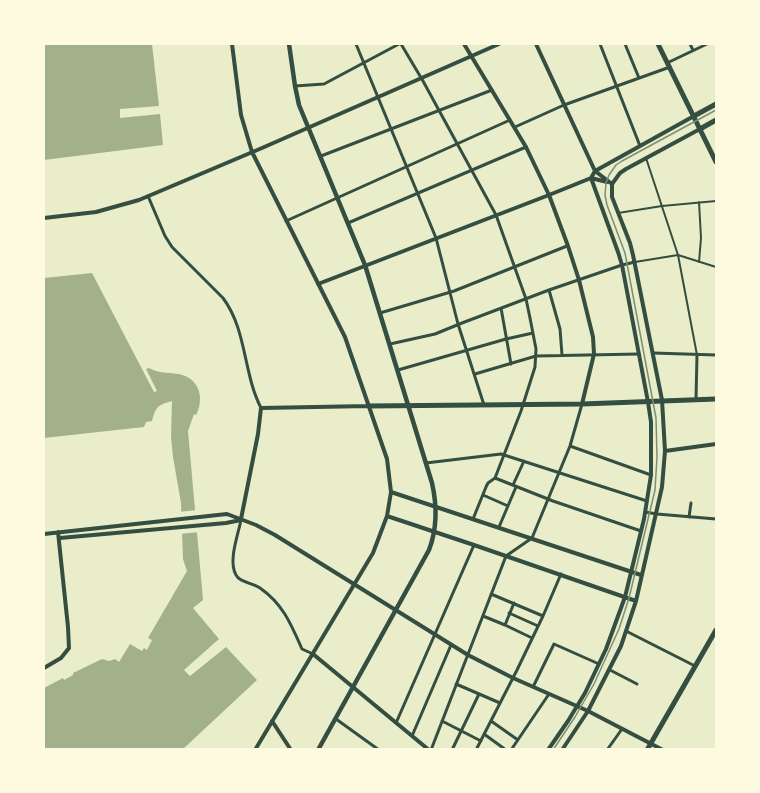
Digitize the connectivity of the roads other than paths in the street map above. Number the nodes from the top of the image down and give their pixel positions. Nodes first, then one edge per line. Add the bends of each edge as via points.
1 (232, 44) edge
2 (289, 44) edge
3 (356, 44) edge
4 (400, 44) edge
5 (464, 44) edge
6 (499, 44) edge
7 (536, 44) edge
8 (600, 44) edge
9 (625, 44) edge
10 (658, 44) edge
11 (690, 44) edge
12 (707, 44) edge
13 (693, 50) junction
14 (472, 56) junction
15 (364, 62) junction
16 (668, 65) junction
17 (421, 78) junction
18 (639, 78) junction
19 (295, 86) junction
20 (617, 86) junction
21 (493, 90) junction
22 (378, 96) junction
23 (717, 104) edge
24 (564, 105) junction
25 (439, 111) junction
26 (694, 116) junction
27 (510, 120) junction
28 (717, 120) edge
29 (308, 127) junction
30 (515, 128) junction
31 (392, 129) junction
32 (700, 129) junction
33 (457, 144) junction
34 (640, 146) junction
35 (525, 147) junction
36 (714, 150) edge
37 (252, 152) junction
38 (321, 156) junction
39 (646, 159) junction
40 (717, 162) edge
41 (407, 166) junction
42 (471, 170) junction
43 (595, 171) junction
44 (591, 178) junction
45 (612, 184) junction
46 (418, 193) junction
47 (549, 195) junction
48 (148, 196) junction
49 (337, 198) junction
50 (717, 201) edge
51 (699, 202) junction
52 (662, 206) junction
53 (618, 213) junction
54 (496, 215) junction
55 (44, 218) edge
56 (286, 221) junction
57 (347, 223) junction
58 (436, 238) junction
59 (568, 246) junction
60 (678, 255) junction
61 (699, 261) junction
62 (635, 262) junction
63 (365, 265) junction
64 (622, 265) junction
65 (515, 267) junction
66 (717, 267) edge
67 (579, 280) junction
68 (318, 284) junction
69 (549, 291) junction
70 (449, 293) junction
71 (526, 299) junction
72 (501, 308) junction
73 (380, 313) junction
74 (458, 324) junction
75 (533, 333) junction
76 (506, 339) junction
77 (390, 344) junction
78 (466, 350) junction
79 (653, 353) junction
80 (594, 354) junction
81 (639, 354) junction
82 (562, 355) junction
83 (697, 355) junction
84 (717, 355) edge
85 (536, 356) junction
86 (511, 364) junction
87 (398, 370) junction
88 (475, 374) junction
89 (696, 399) junction
90 (717, 399) edge
91 (662, 400) junction
92 (648, 402) junction
93 (582, 404) junction
94 (484, 405) junction
95 (523, 405) junction
96 (369, 406) junction
97 (408, 406) junction
98 (261, 408) junction
99 (717, 444) edge
100 (570, 446) junction
101 (664, 451) junction
102 (504, 455) junction
103 (524, 461) junction
104 (426, 463) junction
105 (560, 473) junction
106 (651, 475) junction
107 (495, 478) junction
108 (515, 486) junction
109 (391, 492) junction
110 (483, 495) junction
111 (548, 499) junction
112 (647, 501) junction
113 (691, 503) dead end
114 (435, 506) junction
115 (508, 506) junction
116 (645, 512) junction
117 (657, 514) junction
118 (387, 516) junction
119 (689, 517) junction
120 (241, 519) junction
121 (473, 519) junction
122 (717, 519) edge
123 (499, 527) junction
124 (641, 531) junction
125 (58, 532) junction
126 (434, 532) junction
127 (44, 534) edge
128 (60, 538) junction
129 (532, 538) junction
130 (474, 544) junction
131 (506, 556) junction
132 (631, 572) junction
133 (561, 574) junction
134 (641, 575) junction
135 (354, 585) junction
136 (491, 594) junction
137 (625, 597) junction
138 (636, 601) junction
139 (514, 603) junction
140 (396, 611) junction
141 (509, 613) junction
142 (483, 616) junction
143 (543, 616) junction
144 (505, 625) junction
145 (538, 626) junction
146 (717, 630) edge
147 (626, 632) junction
148 (435, 635) junction
149 (532, 638) junction
150 (451, 645) junction
151 (313, 654) junction
152 (468, 655) junction
153 (599, 664) junction
154 (695, 666) junction
155 (44, 668) edge
156 (610, 670) junction
157 (513, 678) junction
158 (456, 684) junction
159 (638, 684) dead end
160 (354, 687) junction
161 (533, 687) junction
162 (479, 694) junction
163 (549, 694) junction
164 (500, 703) junction
165 (577, 707) junction
166 (588, 711) junction
167 (336, 719) junction
168 (442, 721) junction
169 (491, 721) junction
170 (272, 722) junction
171 (396, 723) junction
172 (622, 729) junction
173 (461, 730) junction
174 (484, 734) junction
175 (412, 736) junction
176 (518, 740) junction
177 (481, 741) junction
178 (649, 747) edge
179 (477, 749) edge
180 (255, 750) edge
181 (291, 750) edge
182 (318, 750) edge
183 (379, 750) edge
184 (430, 750) edge
185 (452, 750) edge
186 (506, 750) edge
187 (511, 750) edge
188 (548, 750) edge
189 (562, 750) edge
190 (607, 750) edge
191 (663, 750) edge

1 - 37 street via 241,115
2 - 19 main road
3 - 15 street
4 - 15 street
4 - 17 street
5 - 14 street
6 - 14 street
7 - 24 street
8 - 20 street
9 - 18 street
10 - 16 main road
11 - 13 street
12 - 13 street
13 - 16 street
14 - 17 street
14 - 21 street
15 - 19 street via 324,84
15 - 22 street
16 - 18 street
16 - 26 main road
17 - 22 street
17 - 25 street
18 - 20 street
19 - 29 main road
20 - 24 street
20 - 34 street
21 - 25 street
21 - 27 street
22 - 29 street
22 - 31 street
23 - 26 main road
24 - 30 street
24 - 43 street
25 - 31 street
25 - 33 street
26 - 32 main road
26 - 34 street
27 - 30 street
27 - 33 street
28 - 32 main road
29 - 37 street
29 - 38 main road
30 - 35 street
31 - 38 street
31 - 41 street
32 - 36 main road
32 - 39 street
33 - 41 street
33 - 42 street
34 - 43 street
35 - 42 street
35 - 47 street
36 - 40 main road
37 - 48 street
37 - 56 street
38 - 49 main road
39 - 45 street via 620,173
39 - 52 street
41 - 46 street
41 - 49 street
42 - 46 street
42 - 54 street
43 - 44 street
43 - 45 street
44 - 45 street
44 - 47 street
44 - 64 street
45 - 53 street
46 - 57 street
46 - 58 street
47 - 54 street
47 - 59 street
48 - 55 street via 104,210
48 - 98 street via 172,248 230,307
49 - 56 street
49 - 57 main road
50 - 51 street
51 - 52 street
51 - 61 street
52 - 53 street
52 - 60 street
53 - 62 street
54 - 58 street
54 - 65 street
56 - 68 street
57 - 63 main road
58 - 63 street
58 - 70 street
59 - 65 street
59 - 67 street
60 - 61 street
60 - 62 street
60 - 83 street
61 - 66 street
62 - 64 street
62 - 79 street
63 - 68 street
63 - 73 main road
64 - 67 street
64 - 81 street
65 - 70 street
65 - 71 street
67 - 69 street
67 - 80 street via 594,337
68 - 96 street via 345,337
69 - 71 street
69 - 82 street via 560,329
70 - 73 street
70 - 74 street
71 - 72 street
71 - 75 street
72 - 74 street
72 - 76 street
73 - 77 main road
74 - 77 street via 435,334
74 - 78 street
75 - 76 street
75 - 85 street
76 - 78 street
76 - 86 street
77 - 87 main road
78 - 87 street
78 - 88 street
79 - 83 street
79 - 91 street
80 - 81 street
80 - 82 street
80 - 93 street
81 - 92 street
82 - 85 street
83 - 84 street
83 - 89 street
85 - 86 street
85 - 95 street
86 - 88 street
87 - 97 main road
88 - 94 street
89 - 90 main road
89 - 91 main road
91 - 92 main road
91 - 101 street
92 - 93 main road
92 - 106 street
93 - 95 main road
93 - 100 street
94 - 95 main road
94 - 97 main road
95 - 102 street
96 - 97 main road
96 - 98 street
96 - 109 street via 387,459
97 - 104 main road
98 - 120 street
99 - 101 street
100 - 105 street
100 - 106 street
101 - 117 street
102 - 103 street
102 - 104 street
102 - 107 street
103 - 105 street
103 - 108 street
104 - 114 main road
105 - 111 street
105 - 112 street
106 - 112 street
107 - 108 street
107 - 110 street
108 - 111 street
108 - 115 street
109 - 114 street
109 - 118 street
110 - 115 street
110 - 121 street
111 - 124 street
111 - 129 street
112 - 116 street
113 - 119 street
114 - 121 street
114 - 126 main road
115 - 123 street
116 - 117 street
116 - 124 street
117 - 119 street
117 - 134 street
118 - 126 street
118 - 135 street via 373,553
119 - 122 street
120 - 125 street via 227,514
120 - 128 street
120 - 135 street via 275,535
120 - 151 street via 233,555 235,574 268,594 289,619 302,649
121 - 123 street
123 - 129 street
124 - 132 street
125 - 127 street
125 - 128 street
126 - 130 street
126 - 140 main road via 429,550
128 - 155 street via 69,648
129 - 131 street
129 - 132 street
130 - 131 street
130 - 148 street
131 - 133 street
131 - 136 street
132 - 134 street
132 - 137 street
133 - 137 street
133 - 143 street
134 - 138 street
135 - 140 street
135 - 151 street
136 - 139 street
136 - 142 street
137 - 138 street
137 - 153 street
138 - 147 street
139 - 141 street
139 - 143 street
140 - 148 street
140 - 160 main road
141 - 144 street
141 - 145 street
142 - 144 street
142 - 152 street
143 - 145 street
144 - 149 street
145 - 149 street
146 - 154 main road
147 - 154 street
147 - 156 street
148 - 150 street
148 - 171 street
149 - 157 street
150 - 152 street
150 - 175 street
151 - 160 street
151 - 170 street
152 - 157 street
152 - 158 street
153 - 161 street via 554,644
153 - 165 street
154 - 178 main road
156 - 159 street
156 - 166 street
157 - 161 street
157 - 164 street
158 - 162 street
158 - 168 street
160 - 167 main road
160 - 171 street
161 - 163 street
162 - 164 street
162 - 173 street
163 - 165 street
163 - 176 street
164 - 169 street
165 - 166 street
165 - 188 street
166 - 172 street
166 - 189 street
167 - 182 main road
167 - 183 street
168 - 173 street
168 - 184 street
169 - 174 street
169 - 176 street
170 - 180 street
170 - 181 street
171 - 175 street
172 - 178 street
172 - 190 street
173 - 177 street
173 - 185 street
174 - 177 street
174 - 186 street
175 - 184 street
176 - 187 street
177 - 179 street
178 - 191 street

